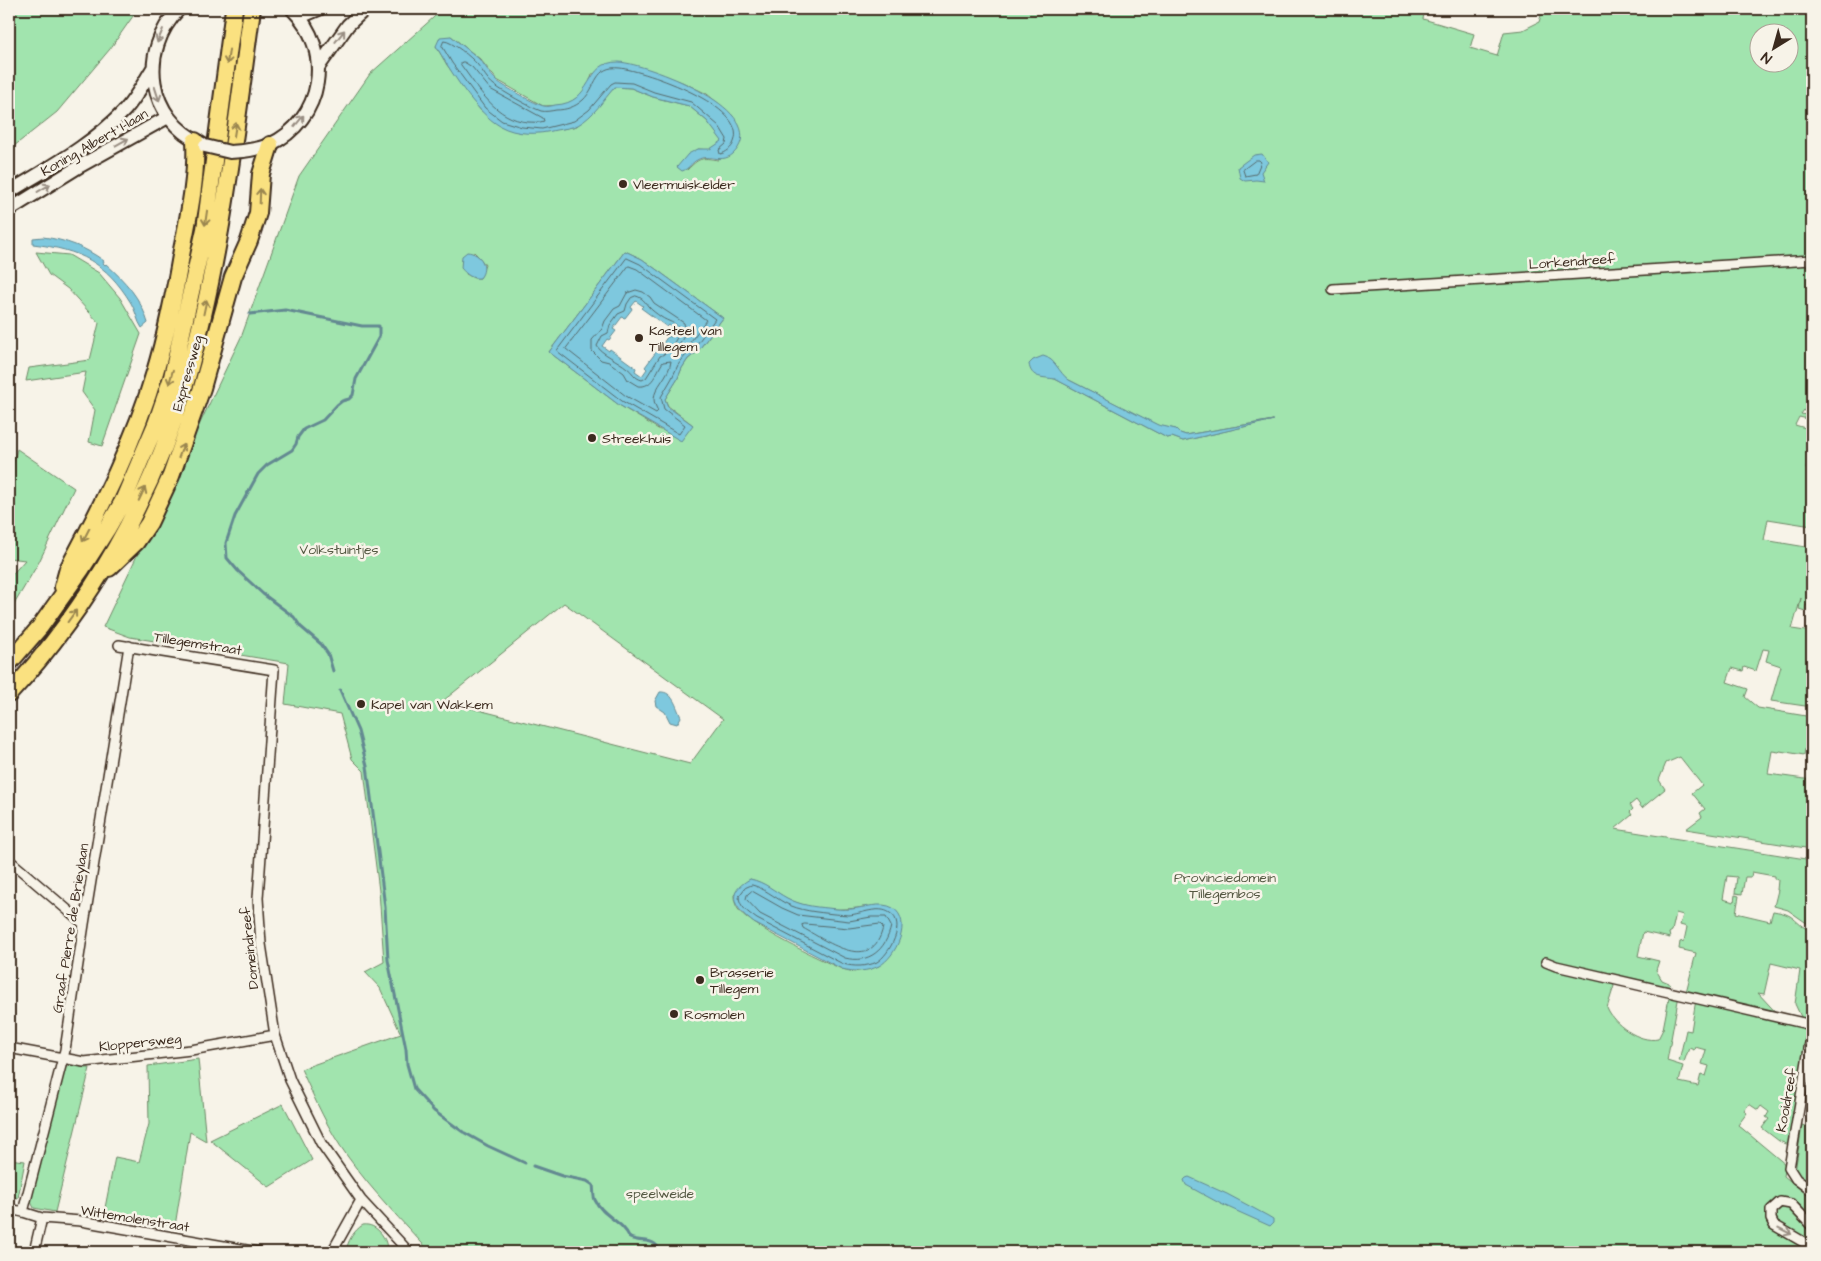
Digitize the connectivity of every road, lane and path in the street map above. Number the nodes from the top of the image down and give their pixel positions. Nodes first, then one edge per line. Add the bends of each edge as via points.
1 (179, 9) edge
2 (234, 9) edge
3 (252, 9) edge
4 (319, 9) edge
5 (365, 9) edge
6 (296, 13) edge
7 (318, 66) junction
8 (153, 68) junction
9 (168, 117) junction
10 (200, 144) junction
11 (270, 145) junction
12 (9, 192) edge
13 (9, 210) edge
14 (1812, 260) edge
15 (1333, 289) dead end
16 (98, 578) junction
17 (58, 603) junction
18 (119, 644) dead end
19 (130, 646) junction
20 (9, 663) edge
21 (274, 670) joint
22 (9, 694) edge
23 (9, 860) edge
24 (84, 924) junction
25 (1546, 962) dead end
26 (1812, 1025) edge
27 (1812, 1030) edge
28 (275, 1035) junction
29 (9, 1048) edge
30 (62, 1057) junction
31 (1812, 1191) edge
32 (361, 1200) junction
33 (9, 1209) edge
34 (23, 1212) junction
35 (42, 1218) junction
36 (1812, 1226) edge
37 (1812, 1247) edge
38 (34, 1252) edge
39 (258, 1252) edge
40 (332, 1252) edge
41 (409, 1252) edge

1 -> 8 main road, Koning Albert I-laan via 160,34
2 -> 17 highway, Expressweg via 205,229 172,377 123,501
16 -> 3 highway, Expressweg via 154,470 186,382 213,271
4 - 6 main road, Koning Albert I-laan
7 -> 5 main road via 348,25
6 - 7 main road, Koning Albert I-laan via 310,31
11 -> 7 main road, Koning Albert I-laan via 296,126 306,113 314,98
8 -> 9 main road, Koning Albert I-laan via 156,94
8 - 12 main road, Koning Albert I-laan via 126,109 107,127 78,151
9 - 10 main road, Koning Albert I-laan
13 -> 9 main road, Koning Albert I-laan
10 - 11 main road, Koning Albert I-laan, bridge via 243,152
10 -> 17 highway via 173,301 155,373 120,466 68,569
16 -> 11 highway via 136,542 149,523 171,476 202,388 233,277 258,213 261,174
14 - 15 street, Lorkendreef
22 -> 16 highway, Expressweg via 44,653
17 - 20 highway, Expressweg
18 - 19 street, Tillegemstraat
19 - 21 street, Tillegemstraat
19 - 24 street, Graaf Pierre de Brieylaan
21 - 28 street, Domeindreef via 258,898
23 - 24 street
24 - 30 street, Graaf Pierre de Brieylaan
25 - 26 street
27 - 31 street, Kooidreef via 1790,1162 1792,1174
28 - 30 street, Kloppersweg via 165,1054 84,1062
28 - 32 street, Domeindreef via 290,1080 311,1124
29 - 30 street, Kloppersweg
30 - 34 street, Graaf Pierre de Brieylaan
32 - 40 street
32 - 41 street, Domeindreef
33 - 34 street, Wittemolenstraat
34 - 35 street, Wittemolenstraat
35 - 38 street
35 - 39 street, Wittemolenstraat via 81,1221
36 -> 37 street via 1791,1204 1780,1202 1771,1210 1774,1225

